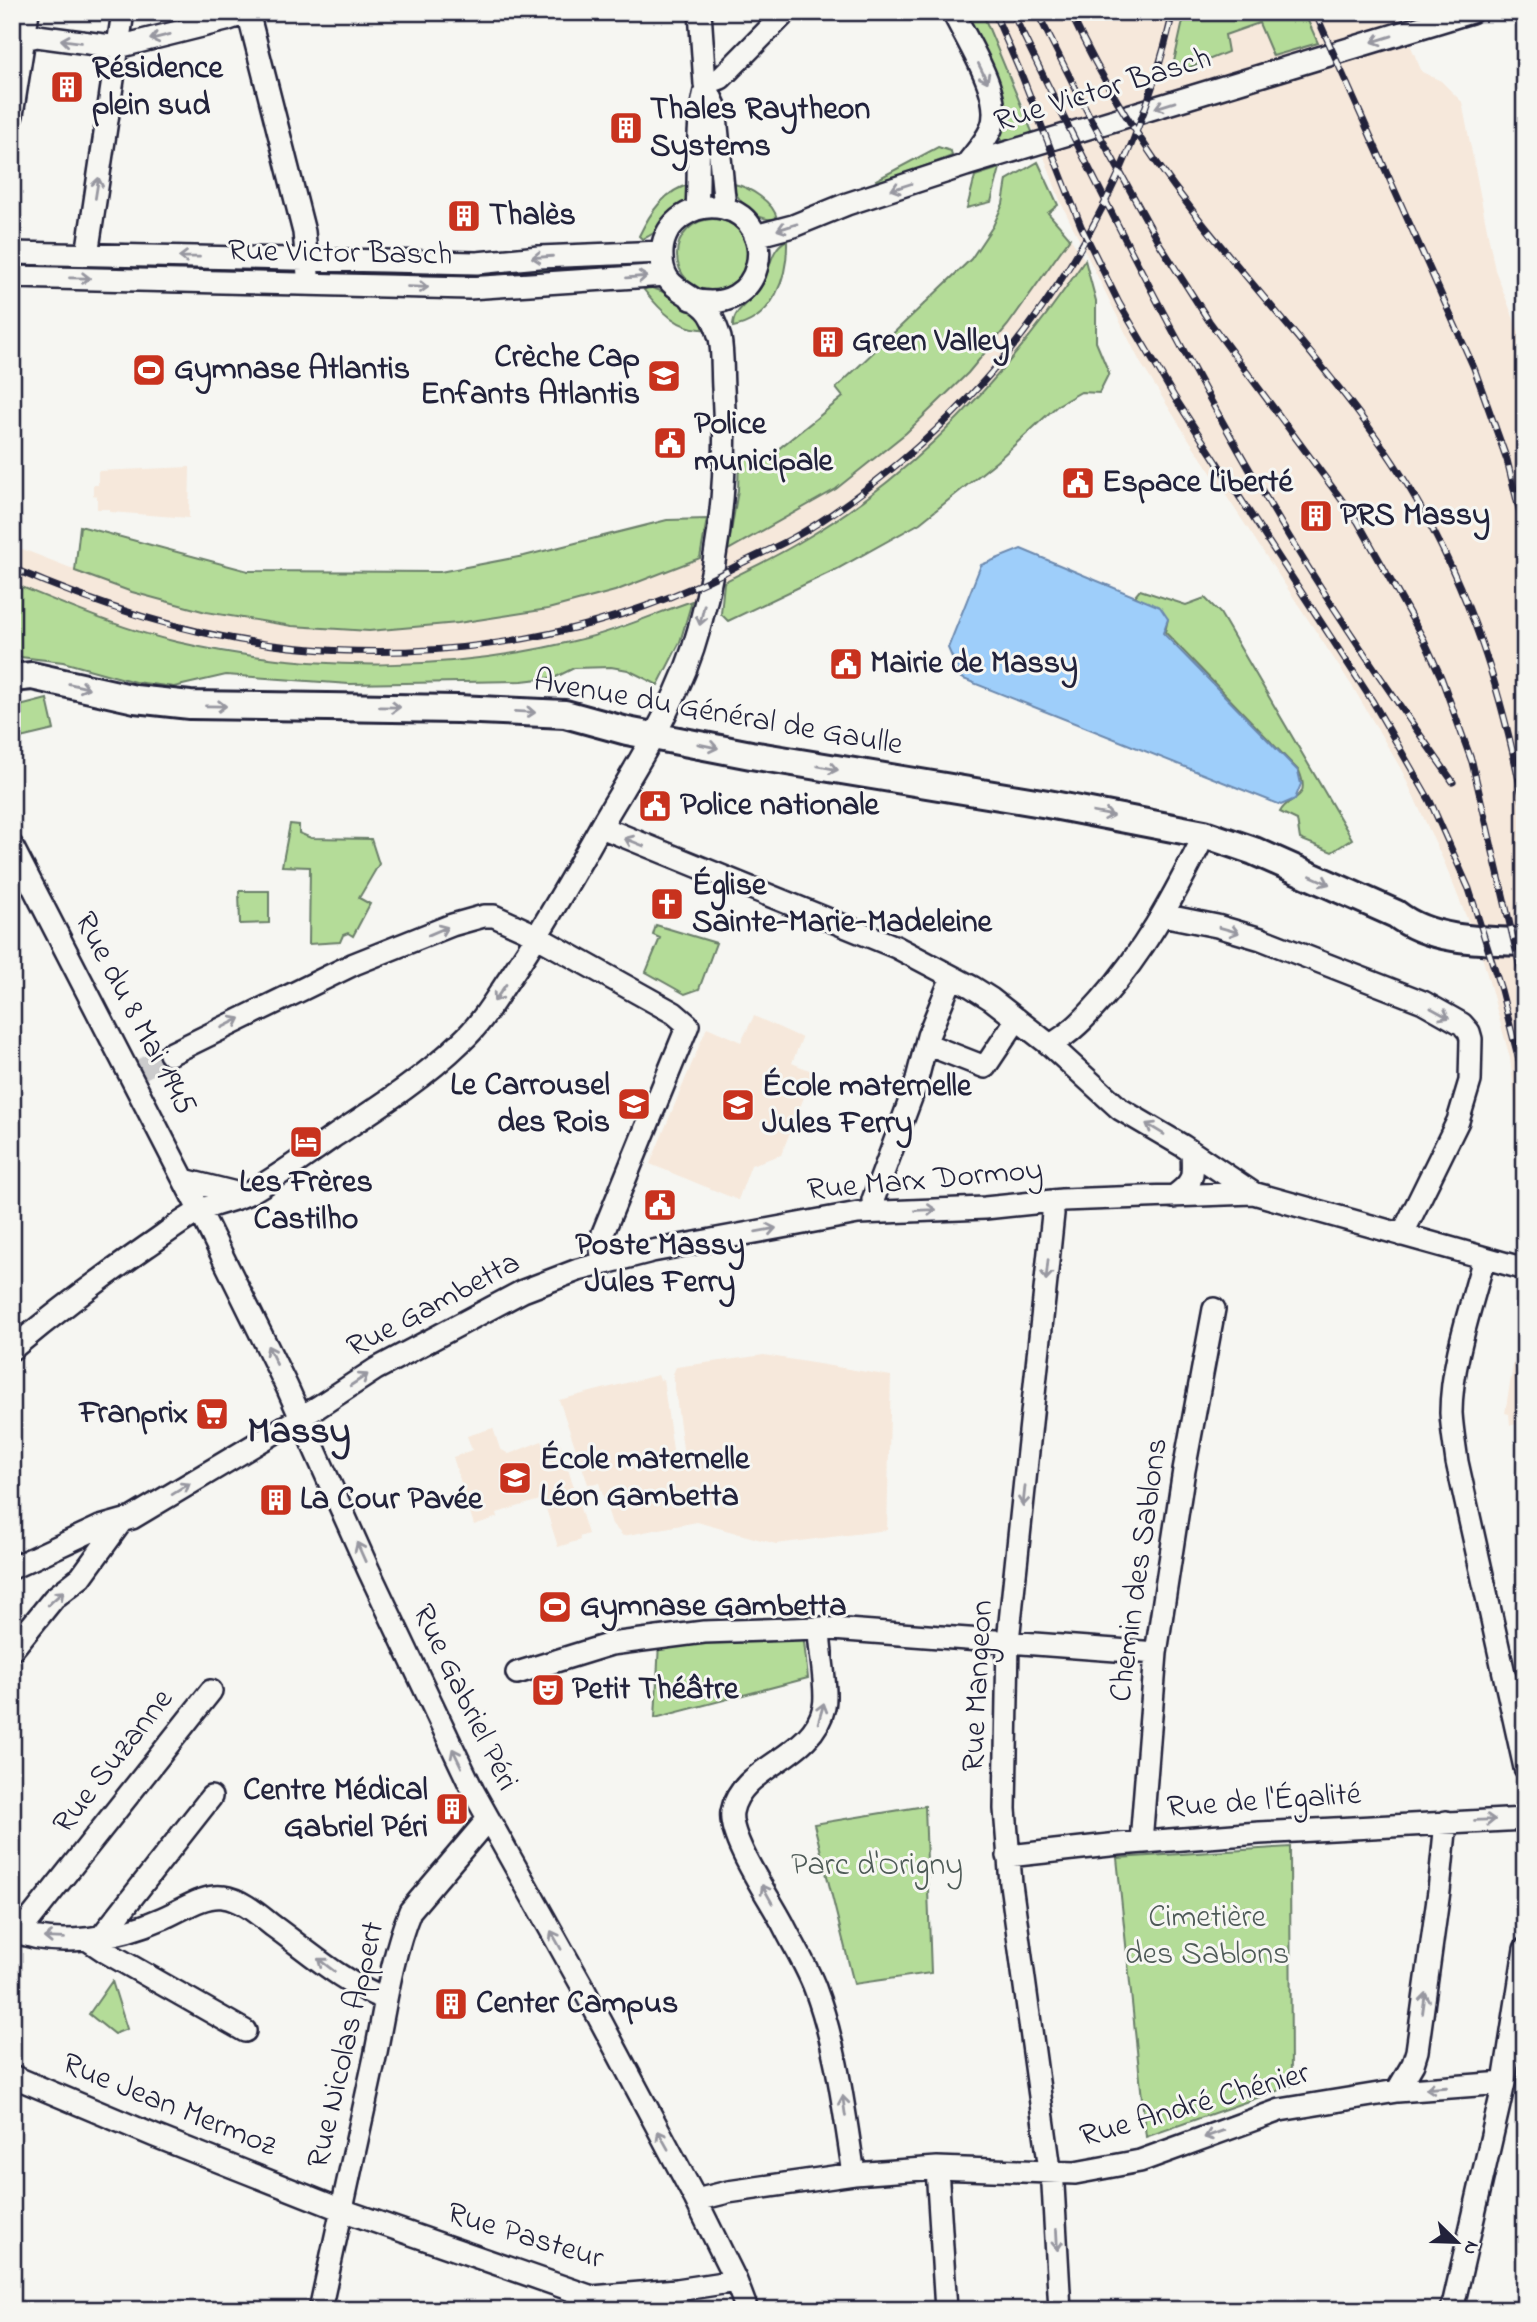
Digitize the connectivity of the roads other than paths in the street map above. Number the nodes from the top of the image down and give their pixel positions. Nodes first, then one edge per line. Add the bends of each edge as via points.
1 (28, 12) edge
2 (123, 12) edge
3 (249, 12) edge
4 (699, 12) edge
5 (786, 12) edge
6 (953, 12) edge
7 (1471, 12) edge
8 (24, 39) junction
9 (118, 47) junction
10 (706, 86) junction
11 (12, 115) edge
12 (966, 165) junction
13 (697, 208) junction
14 (725, 208) junction
15 (755, 236) junction
16 (662, 252) junction
17 (12, 253) edge
18 (87, 255) junction
19 (306, 260) junction
20 (666, 275) junction
21 (12, 277) edge
22 (309, 283) junction
23 (744, 290) junction
24 (691, 299) junction
25 (721, 340) junction
26 (12, 678) edge
27 (656, 735) junction
28 (601, 827) junction
29 (12, 846) edge
30 (1199, 846) dead end
31 (1395, 914) junction
32 (1162, 915) junction
33 (1525, 933) edge
34 (538, 936) junction
35 (1525, 942) edge
36 (952, 977) junction
37 (1017, 1019) junction
38 (926, 1044) junction
39 (1050, 1045) junction
40 (170, 1054) tunnel mouth
41 (1192, 1152) junction
42 (184, 1180) junction
43 (1253, 1193) junction
44 (246, 1196) junction
45 (1173, 1197) junction
46 (1052, 1202) junction
47 (200, 1211) junction
48 (877, 1212) junction
49 (1402, 1235) junction
50 (1484, 1258) junction
51 (603, 1263) junction
52 (1525, 1269) edge
53 (1214, 1309) dead end
54 (12, 1349) edge
55 (302, 1417) junction
56 (121, 1522) junction
57 (12, 1568) edge
58 (819, 1628) junction
59 (1008, 1641) junction
60 (12, 1650) edge
61 (1156, 1653) junction
62 (517, 1674) dead end
63 (211, 1691) dead end
64 (1525, 1768) edge
65 (211, 1797) dead end
66 (488, 1819) junction
67 (1525, 1819) edge
68 (1446, 1822) junction
69 (1141, 1842) junction
70 (1008, 1856) junction
71 (14, 1931) edge
72 (95, 1938) junction
73 (1525, 1949) edge
74 (385, 1999) junction
75 (245, 2031) dead end
76 (12, 2076) edge
77 (1504, 2083) junction
78 (1397, 2091) junction
79 (937, 2168) junction
80 (1051, 2172) junction
81 (853, 2174) junction
82 (696, 2200) junction
83 (342, 2210) junction
84 (736, 2281) junction
85 (320, 2310) edge
86 (747, 2310) edge
87 (946, 2310) edge
88 (1060, 2310) edge
89 (1452, 2310) edge

1 - 8 street
2 - 9 street
3 -> 9 street
3 - 19 street via 304,232
4 - 10 street
5 - 10 street via 721,79
6 -> 12 street via 992,91 995,108 992,127
7 -> 12 street, Rue Victor Basch
9 -> 8 street via 37,36
8 - 11 street
18 -> 9 street
10 - 13 street via 698,128
10 - 14 street via 717,117
12 -> 15 street, Rue Victor Basch
13 - 14 street
13 - 16 street via 673,225
14 - 15 street via 747,222
15 - 23 street via 757,268
16 -> 19 street, Rue Victor Basch via 477,263
16 - 20 street
17 - 18 street, Rue Victor Basch
19 -> 18 street, Rue Victor Basch
19 - 22 street
22 -> 20 street, Rue Victor Basch via 469,288
20 - 24 street
21 -> 22 street, Rue Victor Basch
23 - 24 street via 724,301
23 - 25 street
24 - 25 street via 705,308
25 -> 27 street via 725,436 716,548 699,632
26 -> 27 main road, Avenue du Général de Gaulle via 32,676 135,699 190,705 565,714
27 - 28 street
27 -> 31 main road, Avenue du Général de Gaulle via 1204,834 1254,851
28 - 34 street
36 -> 28 street via 896,947
29 - 42 street, Rue du 8 Mai 1945 via 135,1072
30 - 32 street
31 - 33 main road, Avenue du Général de Gaulle via 1469,930
31 - 35 main road, Avenue du Général de Gaulle via 1409,924 1451,936
32 - 39 street via 1121,978 1077,1027
32 -> 49 street via 1261,939 1423,1002 1469,1032 1470,1081 1458,1121
40 -> 34 street via 354,964 452,925 494,916
34 -> 44 street via 460,1044 371,1112
34 - 51 street via 688,1025 603,1233
36 - 37 street
36 - 38 street
37 - 38 street via 985,1067
37 - 39 street
38 - 48 street via 873,1200
41 -> 39 street via 1120,1109
41 - 43 street
41 - 45 street via 1191,1181
42 - 44 street
42 - 47 street, Rue du 8 Mai 1945
43 - 45 street, Rue Marx Dormoy
43 - 49 street
44 - 47 street
45 - 46 street, Rue Marx Dormoy
48 -> 46 street, Rue Marx Dormoy
46 -> 59 street, Rue Mangeon
47 - 54 street
55 -> 47 street, Rue Gabriel Péri
51 -> 48 street, Rue Marx Dormoy
49 - 50 street
50 - 52 street
50 - 64 street via 1457,1364 1452,1429
55 -> 51 street, Rue Gambetta via 376,1370 523,1291
53 - 61 street, Chemin des Sablons
56 -> 55 street, Rue Gambetta
66 -> 55 street, Rue Gabriel Péri via 373,1580
56 - 57 street, Rue Gambetta via 100,1527
60 -> 56 street via 48,1605 81,1577
58 - 59 street
58 - 62 street via 704,1632 611,1644
81 -> 58 street via 838,2070 815,1987 737,1841 732,1812 746,1784 792,1751 817,1726 825,1706
59 - 61 street
59 - 70 street, Rue Mangeon
61 - 69 street, Chemin des Sablons
63 - 71 street, Rue Suzanne via 27,1923
65 - 72 street
66 - 74 street, Rue Nicolas Appert via 411,1911
82 -> 66 street, Rue Gabriel Péri
68 -> 67 street, Rue de l'Égalité
68 - 69 street, Rue de l'Égalité
78 -> 68 street via 1417,2051
69 - 70 street, Rue de l'Égalité
70 - 80 street, Rue Mangeon
72 -> 71 street via 36,1938
74 -> 72 street via 347,1981 247,1906 223,1896 152,1923
72 - 75 street via 106,1952
73 - 77 street
74 - 83 street, Rue Nicolas Appert
76 - 83 street, Rue Jean Mermoz
77 -> 78 street, Rue André Chénier
77 - 89 street
78 -> 80 street, Rue André Chénier via 1280,2110 1125,2164
79 - 80 street, Rue André Chénier
79 - 81 street, Rue André Chénier
79 - 87 street
80 -> 88 street, Rue Mangeon
81 - 82 street, Rue André Chénier
82 - 84 street, Rue Gabriel Péri
83 - 84 street, Rue Pasteur via 592,2297
83 - 85 street, Rue Nicolas Appert
84 - 86 street, Rue Gabriel Péri

